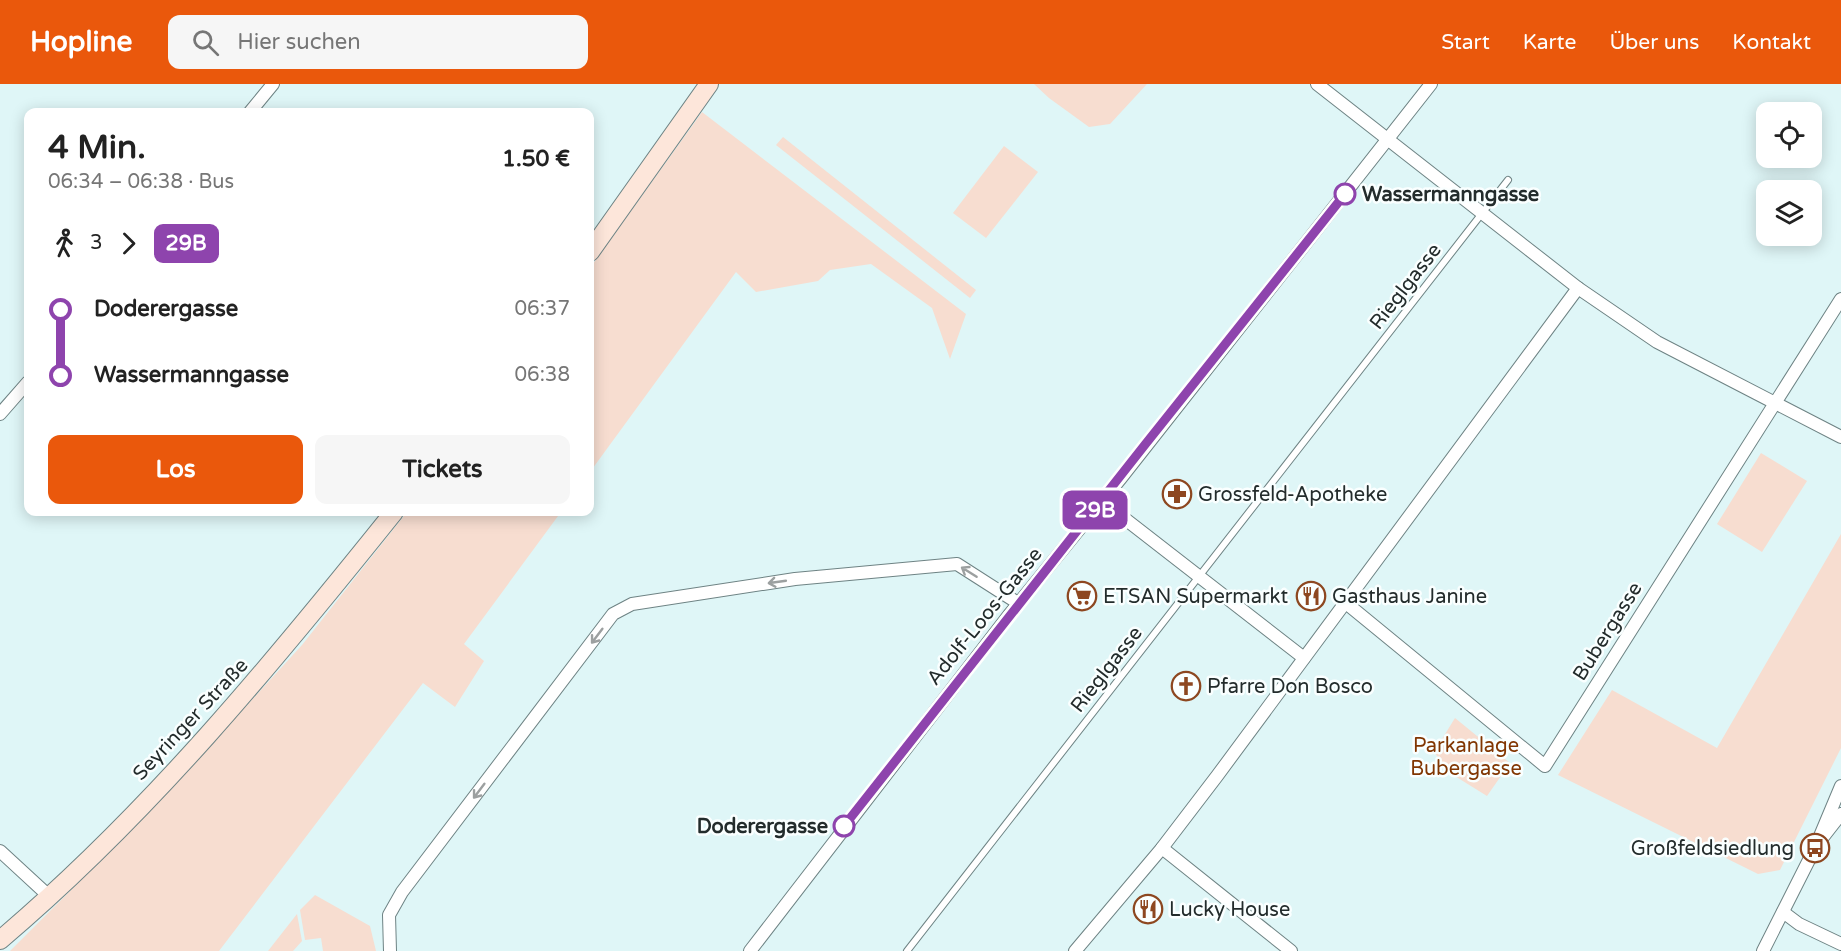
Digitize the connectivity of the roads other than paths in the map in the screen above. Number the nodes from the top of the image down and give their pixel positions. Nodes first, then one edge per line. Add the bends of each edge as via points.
1 (273, 84) edge
2 (709, 84) edge
3 (1317, 84) edge
4 (1431, 84) edge
5 (253, 108) edge
6 (1388, 140) junction
7 (1508, 180) dead end
8 (1483, 213) junction
9 (594, 246) edge
10 (1578, 288) junction
11 (1841, 299) edge
12 (24, 387) edge
13 (1773, 403) junction
14 (0, 414) edge
15 (1841, 437) edge
16 (1102, 501) junction
17 (391, 516) edge
18 (1199, 576) junction
19 (1018, 603) junction
20 (1346, 603) junction
21 (1304, 658) junction
22 (1841, 786) edge
23 (1841, 814) edge
24 (1162, 848) junction
25 (1815, 848) junction
26 (0, 851) edge
27 (51, 898) junction
28 (1783, 912) junction
29 (0, 940) edge
30 (1841, 944) edge
31 (390, 951) edge
32 (750, 951) edge
33 (907, 951) edge
34 (1075, 951) edge
35 (1291, 951) edge
36 (1763, 951) edge

1 - 5 street
2 - 9 main road
3 - 6 street
4 - 6 street, Adolf-Loos-Gasse
6 - 8 street
6 - 16 street, Adolf-Loos-Gasse
7 - 8 lane, Rieglgasse
8 - 10 street
8 - 18 lane, Rieglgasse
10 - 13 street via 1657,342
10 - 20 street
11 - 13 street, Bubergasse
12 - 14 street
13 - 15 street
13 - 20 street, Bubergasse via 1545,766
16 - 18 street
16 - 19 street, Adolf-Loos-Gasse
17 - 27 main road, Seyringer Straße via 280,654
18 - 21 street
18 - 33 lane, Rieglgasse
19 -> 31 street via 957,564 795,579 632,604 613,614 402,892 389,915
19 - 32 street, Adolf-Loos-Gasse
20 - 21 street
21 - 24 street
22 - 25 street
23 - 25 street
24 - 34 street
24 - 35 street
25 - 28 street
26 - 27 street
27 - 29 main road, Seyringer Straße
28 - 30 street
28 - 36 street

